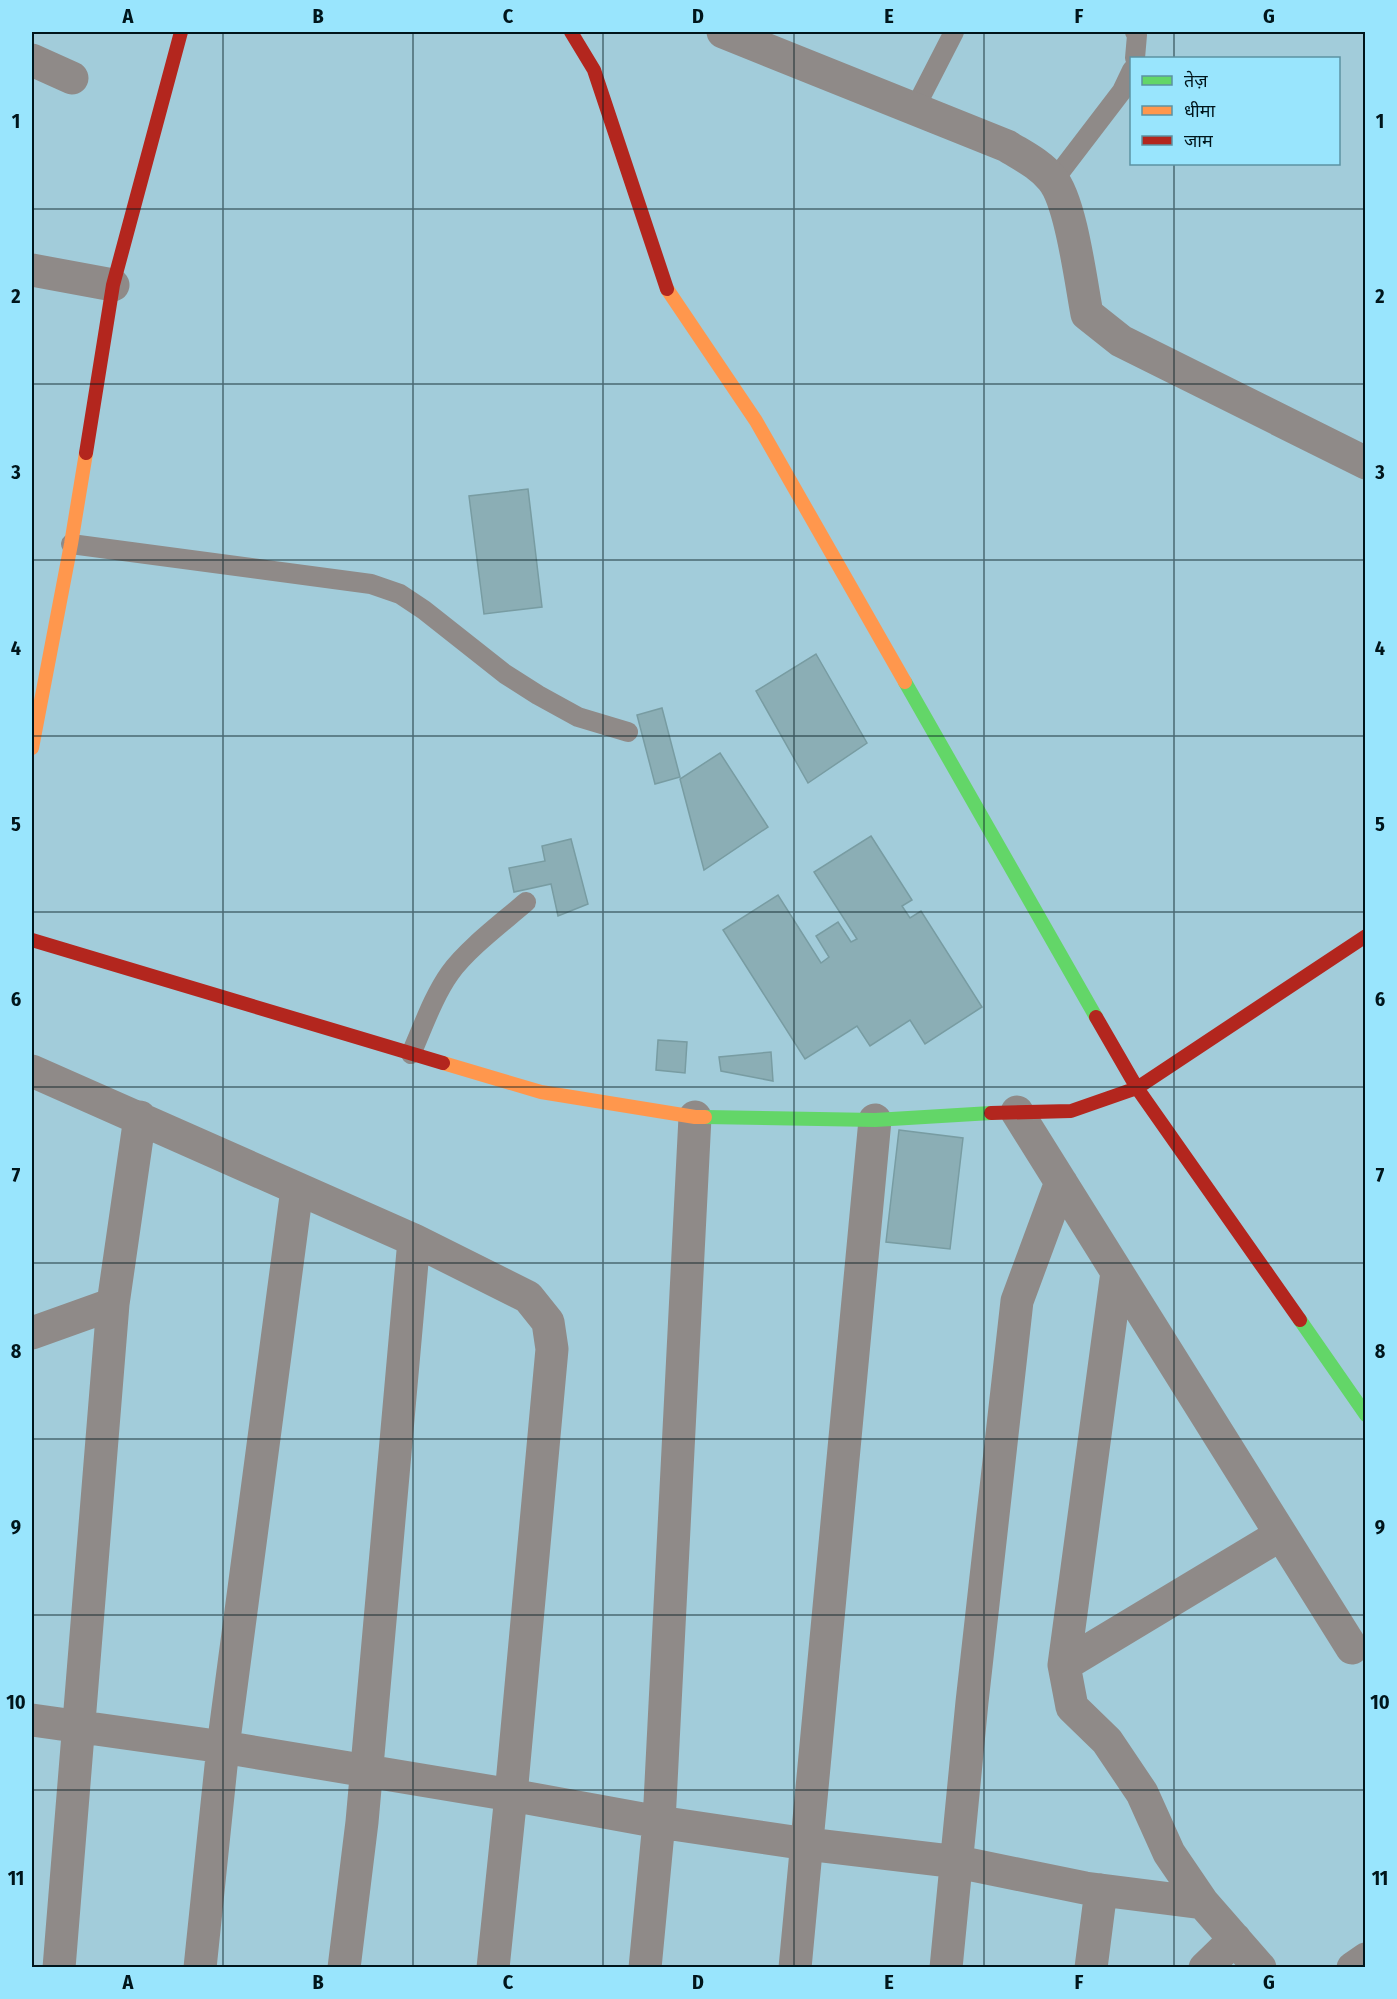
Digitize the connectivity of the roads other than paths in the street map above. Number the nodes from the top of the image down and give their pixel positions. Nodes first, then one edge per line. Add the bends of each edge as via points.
1 (181, 32) edge
2 (571, 32) edge
3 (723, 32) edge
4 (954, 32) edge
5 (1135, 32) edge
6 (1135, 57) edge
7 (32, 60) edge
8 (1130, 72) edge
9 (72, 78) dead end
10 (914, 110) junction
11 (1054, 180) junction
12 (32, 270) edge
13 (113, 285) junction
14 (1365, 463) edge
15 (71, 544) junction
16 (628, 732) dead end
17 (32, 748) edge
18 (526, 902) dead end
19 (1365, 936) edge
20 (32, 940) edge
21 (411, 1054) junction
22 (32, 1071) edge
23 (1137, 1088) junction
24 (1017, 1112) junction
25 (140, 1117) junction
26 (695, 1117) junction
27 (875, 1120) junction
28 (1061, 1182) junction
29 (297, 1189) junction
30 (414, 1240) junction
31 (1117, 1272) junction
32 (113, 1304) junction
33 (32, 1333) edge
34 (1363, 1404) edge
35 (1280, 1535) junction
36 (1352, 1648) dead end
37 (1064, 1665) junction
38 (32, 1720) edge
39 (79, 1726) junction
40 (223, 1748) junction
41 (366, 1771) junction
42 (511, 1795) junction
43 (659, 1822) junction
44 (807, 1844) junction
45 (958, 1862) junction
46 (1101, 1890) junction
47 (1203, 1903) junction
48 (1235, 1939) junction
49 (1365, 1959) edge
50 (59, 1968) edge
51 (200, 1968) edge
52 (344, 1968) edge
53 (493, 1968) edge
54 (645, 1968) edge
55 (795, 1968) edge
56 (946, 1968) edge
57 (1091, 1968) edge
58 (1205, 1968) edge
59 (1260, 1968) edge
60 (1353, 1968) edge

1 - 13 street
2 - 23 street via 594,70 668,291 756,421
3 - 10 street
4 - 10 lane
5 - 6 lane
7 - 9 street
8 - 11 lane via 1122,91
10 - 11 street via 1007,146
11 - 14 street via 1066,207 1087,314 1120,341
12 - 13 street
13 - 15 street
15 - 16 lane via 371,584 400,594 538,695 578,717
15 - 17 street
18 - 21 lane via 451,972
19 - 23 street
20 - 21 street
21 - 26 street via 541,1092
22 - 25 street
23 - 24 street via 1071,1111
23 - 34 street
24 - 27 street
24 - 28 street
25 - 29 street
25 - 32 street
26 - 27 street
26 - 43 street
27 - 44 street
28 - 31 street
28 - 45 street via 1017,1301
29 - 30 street
29 - 40 street
30 - 41 street
30 - 42 street via 528,1297 548,1322 552,1348
31 - 35 street
31 - 37 street
32 - 33 street
32 - 39 street
35 - 36 street
35 - 37 street
37 - 47 street via 1072,1707 1107,1741 1142,1793 1169,1853
38 - 39 street
39 - 40 street
39 - 50 street
40 - 41 street
40 - 51 street
41 - 42 street
41 - 52 street
42 - 43 street
42 - 53 street
43 - 44 street
43 - 54 street
44 - 45 street
44 - 55 street
45 - 46 street
45 - 56 street
46 - 47 street
46 - 57 street
47 - 48 street
48 - 58 street
48 - 59 street
49 - 60 street

